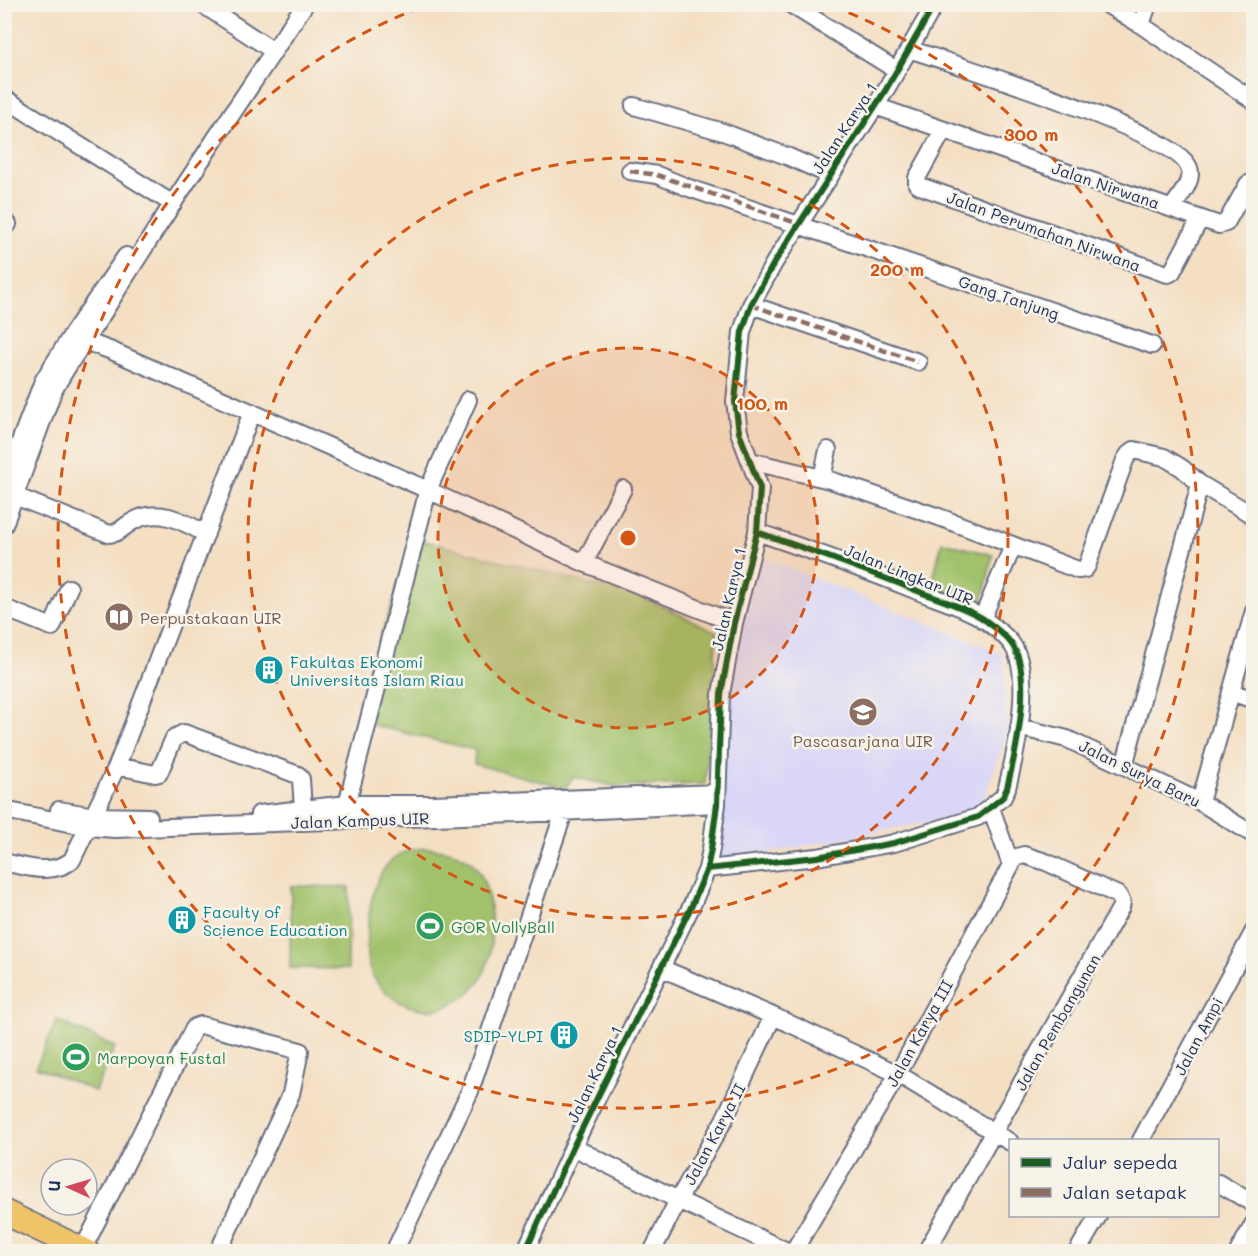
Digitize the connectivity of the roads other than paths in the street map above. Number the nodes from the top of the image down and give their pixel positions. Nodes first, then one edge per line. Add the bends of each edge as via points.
1 (202, 4) edge
2 (294, 4) edge
3 (305, 4) edge
4 (790, 4) edge
5 (935, 4) edge
6 (1106, 4) edge
7 (1148, 4) edge
8 (1142, 25) junction
9 (266, 46) junction
10 (909, 49) junction
11 (897, 70) junction
12 (4, 98) edge
13 (1254, 101) edge
14 (634, 105) dead end
15 (875, 106) junction
16 (943, 131) junction
17 (630, 171) dead end
18 (830, 175) junction
19 (1248, 184) dead end
20 (170, 201) junction
21 (1172, 208) junction
22 (1200, 219) junction
23 (799, 224) junction
24 (751, 305) junction
25 (78, 338) junction
26 (1152, 345) dead end
27 (918, 362) dead end
28 (468, 400) dead end
29 (252, 412) junction
30 (828, 450) dead end
31 (750, 461) junction
32 (8, 462) edge
33 (826, 479) junction
34 (1200, 484) junction
35 (623, 489) dead end
36 (10, 490) edge
37 (428, 490) junction
38 (1254, 516) edge
39 (4, 525) edge
40 (757, 532) junction
41 (206, 534) junction
42 (1013, 546) junction
43 (584, 563) junction
44 (69, 588) dead end
45 (4, 608) edge
46 (1254, 611) edge
47 (982, 619) junction
48 (734, 623) junction
49 (1231, 692) junction
50 (1254, 700) edge
51 (1019, 727) junction
52 (117, 766) junction
53 (1124, 766) junction
54 (717, 798) junction
55 (4, 800) edge
56 (1200, 802) junction
57 (347, 804) junction
58 (564, 806) junction
59 (991, 808) junction
60 (303, 809) junction
61 (4, 810) edge
62 (407, 811) junction
63 (91, 821) junction
64 (1254, 835) edge
65 (4, 862) edge
66 (1011, 865) junction
67 (707, 869) junction
68 (1254, 931) edge
69 (661, 968) junction
70 (773, 1016) junction
71 (898, 1074) junction
72 (994, 1132) junction
73 (1144, 1139) edge
74 (1009, 1141) edge
75 (573, 1147) junction
76 (1219, 1184) edge
77 (678, 1200) junction
78 (1254, 1204) edge
79 (4, 1212) edge
80 (1097, 1217) edge
81 (1254, 1223) edge
82 (4, 1226) edge
83 (85, 1250) edge
84 (56, 1251) edge
85 (218, 1251) edge
86 (394, 1251) edge
87 (525, 1251) edge
88 (652, 1251) edge
89 (791, 1251) edge
90 (926, 1251) edge
91 (1077, 1251) edge
92 (1238, 1251) edge

1 - 9 street
2 - 9 street
3 - 20 street
4 - 11 street
5 - 10 street, Jalan Karya 1
6 - 8 street
7 - 8 street
8 - 13 street
9 - 20 street
10 - 11 street, Jalan Karya 1
10 - 21 street via 1115,120 1156,140 1187,161 1190,170 1191,178
11 - 15 street, Jalan Karya 1
12 - 20 street
14 - 18 street via 723,132
15 - 16 street, Jalan Nirwana
15 - 18 street, Jalan Karya 1
16 - 21 street, Jalan Nirwana
16 - 22 street, Jalan Perumahan Nirwana via 917,178 920,186 1168,274
17 - 23 street, Gang Tanjung via 657,175
18 - 23 street, Jalan Karya 1
19 - 22 street, Jalan Nirwana via 1226,222 1219,225
20 - 25 street via 145,245
21 - 22 street, Jalan Nirwana
23 - 24 street, Jalan Karya 1
23 - 26 street, Gang Tanjung
24 - 27 street
24 - 31 street, Jalan Karya 1 via 742,332 735,401 739,432
25 - 29 street
25 - 32 street via 43,381
25 - 36 street
28 - 37 street
29 - 37 street
29 - 41 street
30 - 33 street
31 - 33 street
31 - 40 street, Jalan Karya 1 via 760,488
32 - 36 street
33 - 42 street
34 - 38 street
34 - 42 street via 1164,457 1134,450 1125,460 1085,569 1071,568
34 - 53 street
35 - 43 street
36 - 39 street
36 - 41 street via 109,534 148,514 161,514
37 - 43 street
37 - 57 street
40 - 47 street, Jalan Lingkar UIR via 862,568
40 - 48 street, Jalan Karya 1
41 - 52 street
42 - 47 street
43 - 48 street
44 - 45 street via 52,627
46 - 49 street
47 - 51 street, Jalan Lingkar UIR via 1013,646 1021,670
48 - 54 street, Jalan Karya 1 via 719,709
49 - 50 street
49 - 56 street
51 - 53 street, Jalan Surya Baru via 1067,739
51 - 59 street, Jalan Lingkar UIR via 1007,788
52 - 60 street via 159,773 174,738 184,733 298,775
52 - 63 street
53 - 56 street, Jalan Surya Baru
54 - 58 street, Jalan Kampus UIR
54 - 67 street, Jalan Karya 1
55 - 63 street, Jalan Kampus UIR
56 - 64 street, Jalan Surya Baru
57 - 60 street, Jalan Kampus UIR
57 - 62 street, Jalan Kampus UIR
58 - 62 street, Jalan Kampus UIR
58 - 86 street via 470,1091
59 - 66 street
59 - 67 street, Jalan Lingkar UIR via 978,817 894,843 817,857
60 - 63 street, Jalan Kampus UIR
61 - 63 street, Jalan Kampus UIR
62 - 63 street, Jalan Kampus UIR via 115,829
63 - 65 street via 72,860 63,867 28,868
66 - 71 street, Jalan Karya III
66 - 72 street, Jalan Pembangunan via 1014,858 1024,855 1046,862 1118,896 1122,902
67 - 69 street, Jalan Karya 1
68 - 73 street, Jalan Ampi
69 - 70 street
69 - 75 street, Jalan Karya 1
70 - 71 street
70 - 77 street, Jalan Karya II via 724,1120
71 - 72 street
71 - 89 street, Jalan Karya III
72 - 74 street
72 - 90 street, Jalan Pembangunan
75 - 77 street
75 - 87 street, Jalan Karya 1
76 - 78 street
77 - 88 street, Jalan Karya II
77 - 89 street
79 - 83 highway
80 - 91 street
81 - 92 street
82 - 84 highway
83 - 85 street via 193,1030 201,1025 300,1051 291,1094

